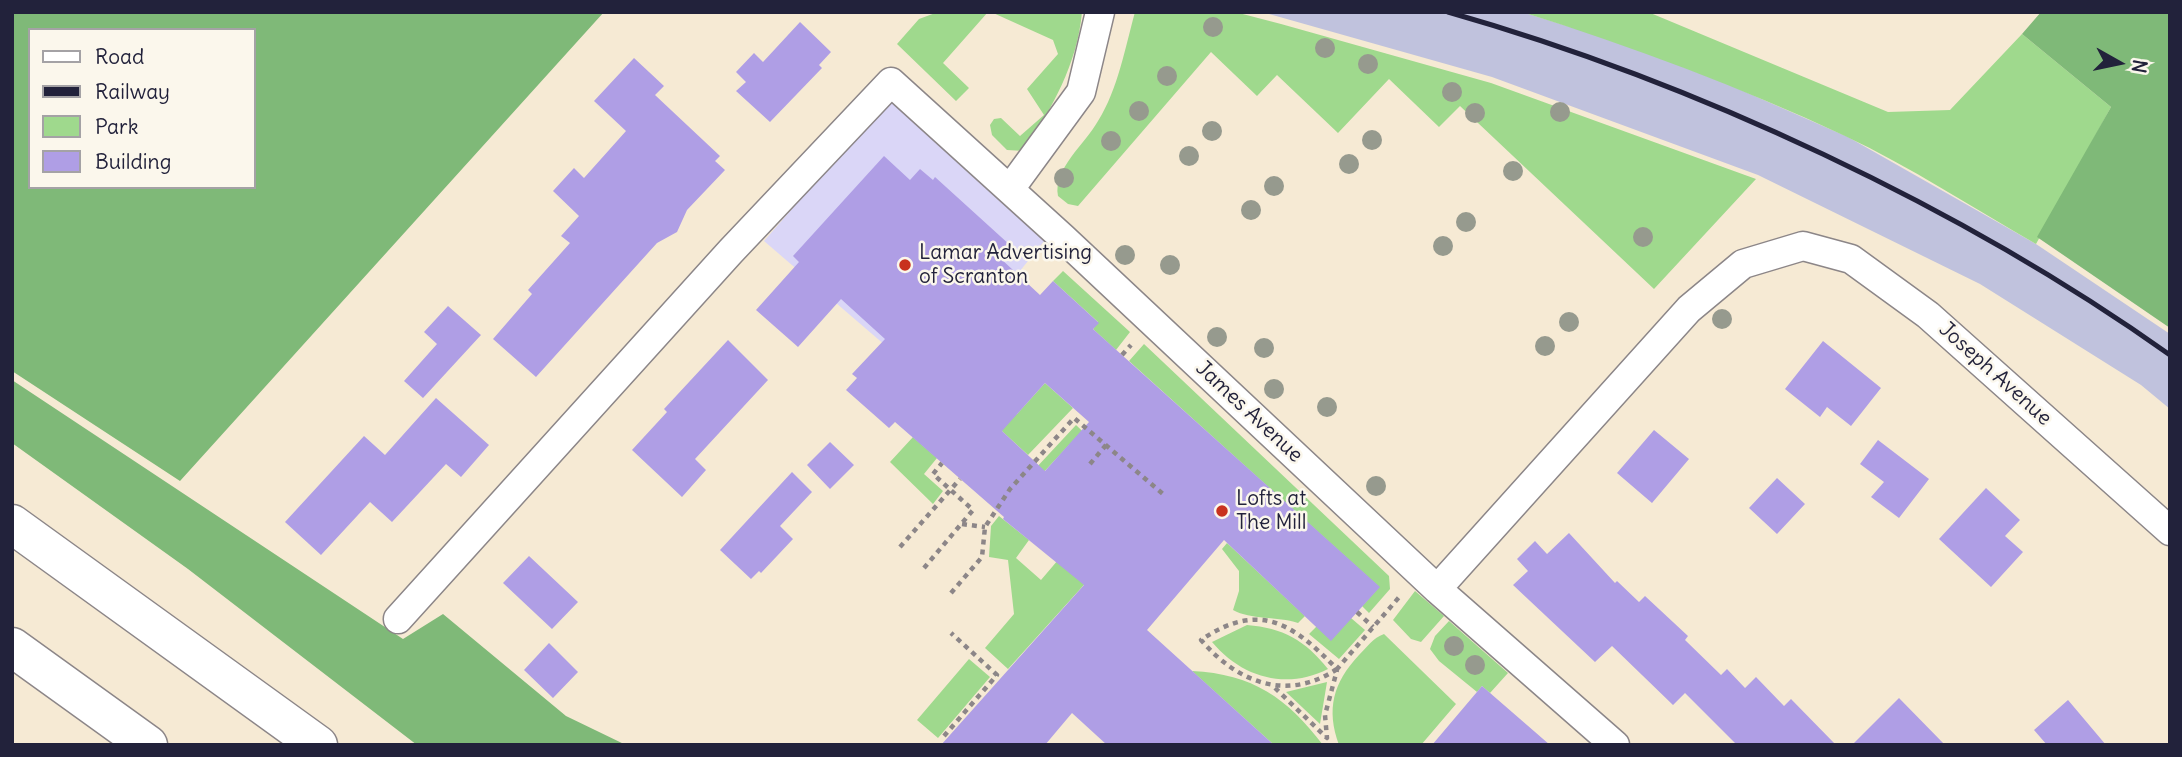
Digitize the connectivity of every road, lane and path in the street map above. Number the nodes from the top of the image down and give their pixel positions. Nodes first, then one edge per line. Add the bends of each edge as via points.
1 (1100, 12) edge
2 (1010, 189) junction
3 (1105, 445) junction
4 (942, 463) dead end
5 (1090, 464) dead end
6 (960, 479) dead end
7 (950, 489) junction
8 (1163, 494) dead end
9 (961, 523) junction
10 (12, 524) edge
11 (985, 527) junction
12 (2170, 531) edge
13 (900, 547) dead end
14 (924, 568) dead end
15 (1428, 581) junction
16 (951, 593) dead end
17 (1357, 612) dead end
18 (398, 619) dead end
19 (1373, 628) junction
20 (951, 633) dead end
21 (12, 647) edge
22 (1337, 669) junction
23 (1274, 687) junction
24 (944, 736) dead end
25 (148, 745) edge
26 (318, 745) edge
27 (1615, 745) edge

1 - 2 street via 1081,92
2 - 15 street, James Avenue
2 - 18 street, James Avenue via 891,82 731,251
3 - 5 path
3 - 8 path
3 - 11 path via 1073,418 1010,489
4 - 7 path via 933,474
6 - 7 path
7 - 9 path via 973,510
7 - 13 path
9 - 11 path
9 - 14 path
10 - 26 highway
11 - 16 path via 982,557
12 - 15 street, Joseph Avenue via 1928,315 1851,259 1803,246 1743,264 1689,309
15 - 19 path
15 - 27 street, James Avenue
17 - 19 path
19 - 22 path
20 - 24 path via 997,675
21 - 25 highway
22 - 23 path via 1318,681
22 - 23 path via 1325,715 1327,738
22 - 23 path via 1307,638 1274,623 1244,620 1223,625 1201,640 1221,663

